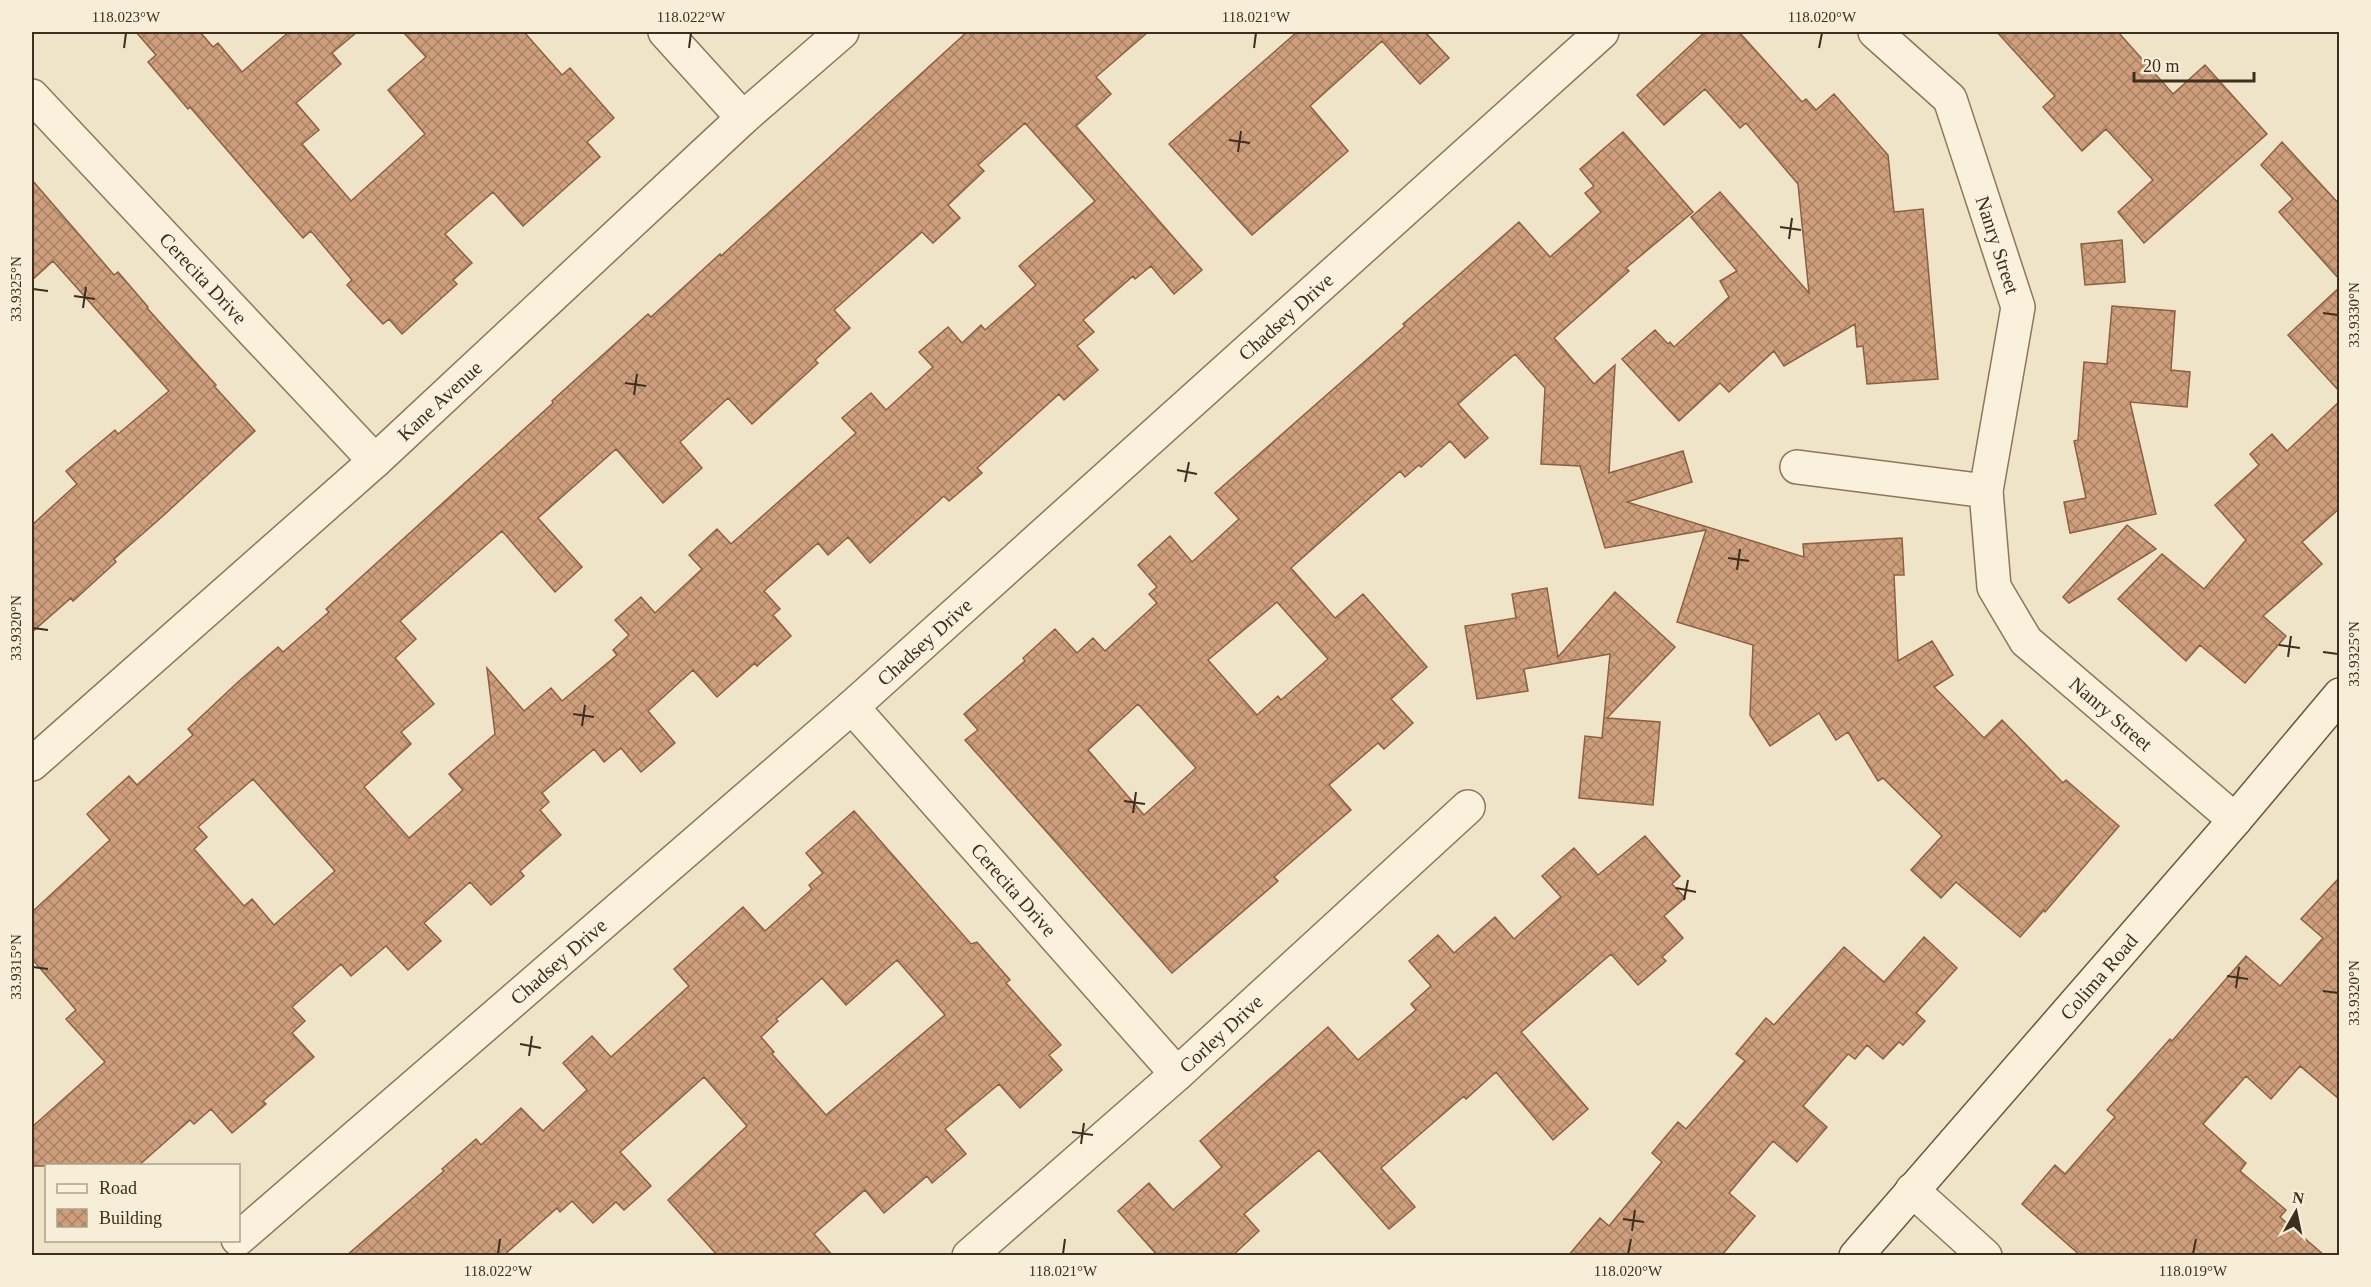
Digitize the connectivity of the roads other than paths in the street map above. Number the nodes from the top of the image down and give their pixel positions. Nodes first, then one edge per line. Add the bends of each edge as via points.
1 (665, 32) edge
2 (842, 32) edge
3 (1602, 32) edge
4 (1875, 32) edge
5 (32, 96) edge
6 (743, 118) junction
7 (375, 460) junction
8 (1797, 467) dead end
9 (1986, 491) junction
10 (2340, 695) edge
11 (852, 707) junction
12 (32, 764) edge
13 (1468, 807) dead end
14 (2235, 819) junction
15 (1177, 1074) junction
16 (1912, 1190) junction
17 (240, 1238) edge
18 (236, 1242) edge
19 (220, 1256) edge
20 (969, 1256) edge
21 (1856, 1256) edge
22 (1985, 1256) edge

1 - 6 street
2 - 6 street, Kane Avenue
3 - 11 street, Chadsey Drive
4 - 9 street, Nanry Street via 1950,99 2018,307
5 - 7 street, Cerecita Drive
6 - 7 street, Kane Avenue
7 - 12 street, Kane Avenue
8 - 9 street
9 - 14 street, Nanry Street via 1994,587 2026,641
10 - 14 street, Colima Road
11 - 15 street, Cerecita Drive
11 - 17 street, Chadsey Drive
13 - 15 street, Corley Drive
14 - 16 street, Colima Road
15 - 20 street, Corley Drive
16 - 21 street, Colima Road
16 - 22 street
18 - 19 street, Chadsey Drive

